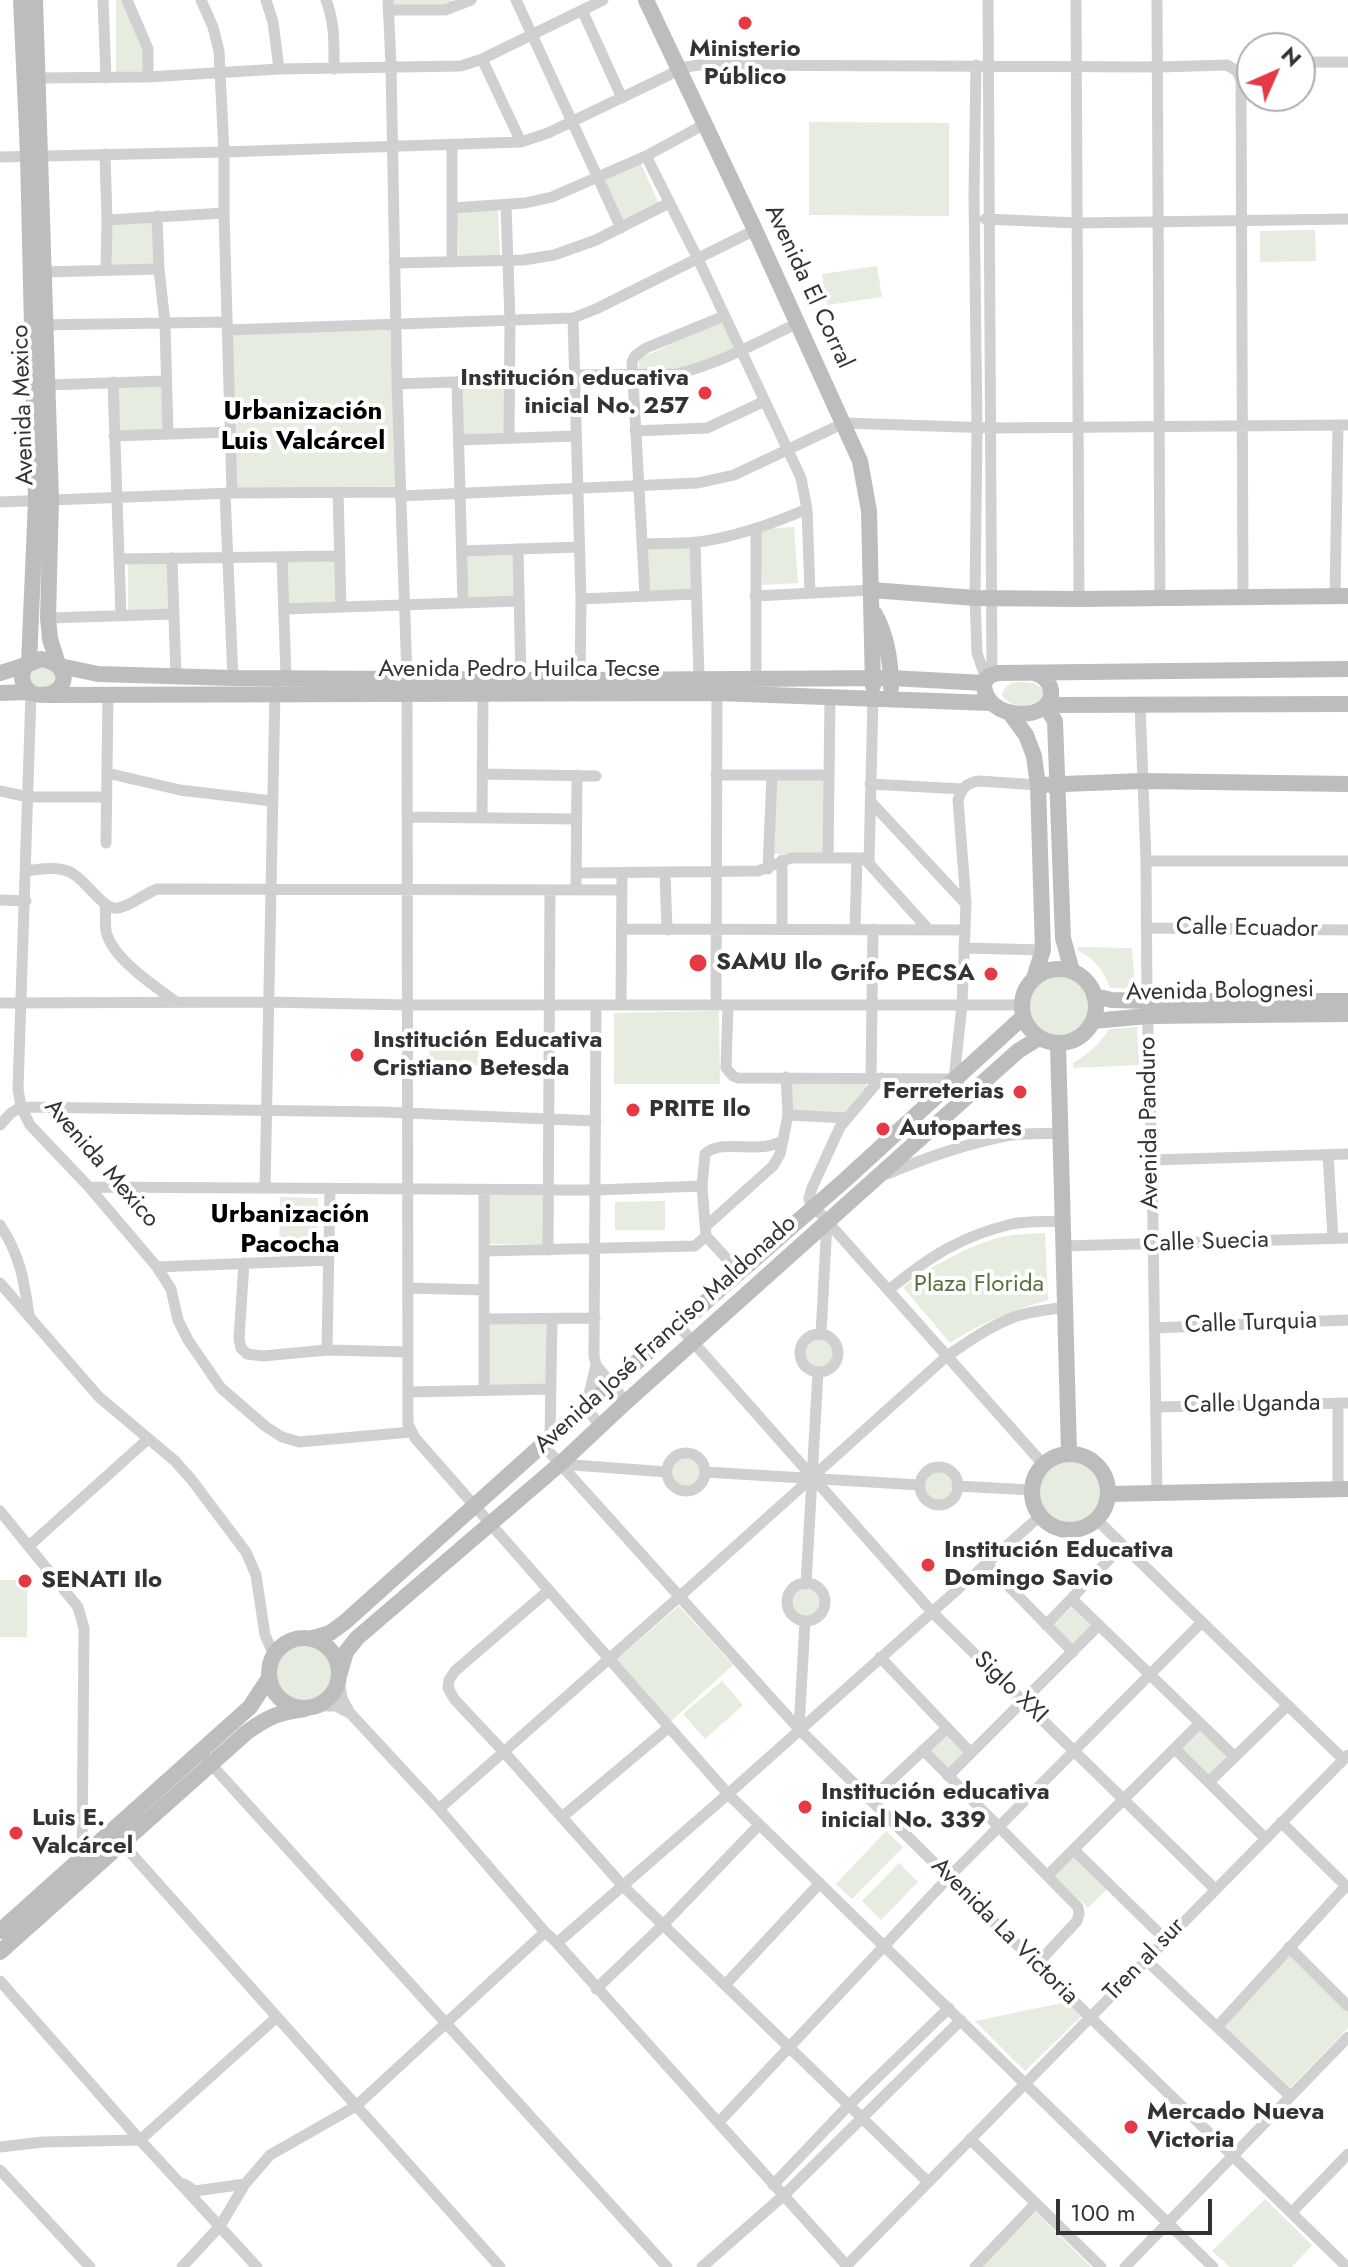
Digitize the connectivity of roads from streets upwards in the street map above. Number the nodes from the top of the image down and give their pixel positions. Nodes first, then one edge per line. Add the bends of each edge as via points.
1 (21, 0) edge
2 (35, 0) edge
3 (103, 0) edge
4 (127, 0) edge
5 (201, 0) edge
6 (266, 0) edge
7 (326, 0) edge
8 (471, 0) edge
9 (516, 0) edge
10 (603, 0) edge
11 (646, 0) edge
12 (988, 0) edge
13 (1076, 0) edge
14 (1157, 0) edge
15 (456, 4) edge
16 (388, 5) edge
17 (582, 10) junction
18 (532, 35) junction
19 (482, 59) junction
20 (1316, 62) edge
21 (1347, 63) edge
22 (391, 66) junction
23 (982, 66) junction
24 (1078, 67) junction
25 (1159, 67) junction
26 (678, 68) junction
27 (279, 69) junction
28 (334, 69) junction
29 (1236, 70) edge
30 (220, 74) junction
31 (148, 77) junction
32 (38, 78) junction
33 (106, 78) junction
34 (622, 98) junction
35 (1241, 112) edge
36 (572, 122) junction
37 (705, 124) junction
38 (521, 142) junction
39 (452, 145) junction
40 (393, 146) junction
41 (224, 152) junction
42 (105, 154) junction
43 (34, 155) junction
44 (646, 156) junction
45 (0, 157) edge
46 (598, 178) junction
47 (669, 203) junction
48 (506, 205) junction
49 (452, 208) junction
50 (224, 213) junction
51 (157, 216) junction
52 (975, 219) junction
53 (990, 219) junction
54 (1348, 219) edge
55 (107, 220) junction
56 (1243, 221) junction
57 (1160, 222) junction
58 (1077, 223) junction
59 (621, 228) junction
60 (755, 230) junction
61 (698, 259) junction
62 (508, 260) junction
63 (452, 262) junction
64 (394, 263) junction
65 (159, 269) junction
66 (106, 270) junction
67 (44, 272) junction
68 (724, 316) junction
69 (573, 318) junction
70 (510, 320) junction
71 (165, 323) junction
72 (798, 323) junction
73 (39, 325) junction
74 (395, 325) junction
75 (227, 326) junction
76 (741, 350) junction
77 (634, 374) junction
78 (574, 375) junction
79 (509, 380) junction
80 (166, 381) junction
81 (113, 382) junction
82 (457, 383) junction
83 (397, 384) junction
84 (47, 385) junction
85 (765, 401) junction
86 (844, 423) junction
87 (1243, 425) junction
88 (1343, 425) edge
89 (1078, 426) junction
90 (1160, 426) junction
91 (977, 428) junction
92 (992, 428) junction
93 (635, 431) junction
94 (229, 432) junction
95 (168, 434) junction
96 (114, 436) junction
97 (576, 436) junction
98 (509, 437) junction
99 (459, 440) junction
100 (788, 450) junction
101 (639, 486) junction
102 (578, 490) junction
103 (338, 492) junction
104 (228, 493) junction
105 (460, 493) junction
106 (400, 494) junction
107 (117, 499) junction
108 (44, 500) junction
109 (0, 502) edge
110 (807, 509) junction
111 (1342, 510) edge
112 (756, 529) junction
113 (695, 542) junction
114 (642, 544) junction
115 (579, 547) junction
116 (518, 549) junction
117 (462, 551) junction
118 (340, 556) junction
119 (282, 557) junction
120 (172, 558) junction
121 (228, 558) junction
122 (119, 559) junction
123 (872, 590) junction
124 (810, 593) junction
125 (696, 594) junction
126 (645, 596) junction
127 (755, 596) junction
128 (1342, 596) edge
129 (1243, 597) junction
130 (983, 598) junction
131 (1160, 598) junction
132 (581, 599) junction
133 (1079, 599) junction
134 (519, 601) junction
135 (463, 603) junction
136 (403, 605) junction
137 (341, 607) junction
138 (284, 609) junction
139 (872, 609) junction
140 (174, 614) junction
141 (121, 616) junction
142 (48, 618) junction
143 (28, 664) junction
144 (59, 665) junction
145 (1348, 669) edge
146 (0, 673) edge
147 (1035, 673) junction
148 (176, 676) junction
149 (280, 677) junction
150 (407, 677) junction
151 (756, 677) junction
152 (233, 678) junction
153 (699, 678) junction
154 (873, 678) junction
155 (891, 678) junction
156 (987, 679) junction
157 (521, 680) junction
158 (717, 685) junction
159 (580, 687) junction
160 (0, 693) edge
161 (37, 693) junction
162 (483, 694) junction
163 (108, 695) junction
164 (275, 695) junction
165 (407, 695) junction
166 (830, 697) junction
167 (873, 698) junction
168 (891, 698) junction
169 (990, 703) junction
170 (1348, 704) edge
171 (1140, 705) junction
172 (1047, 706) junction
173 (1009, 712) junction
174 (107, 773) junction
175 (482, 774) junction
176 (577, 775) junction
177 (716, 775) junction
178 (772, 775) junction
179 (829, 775) junction
180 (596, 776) dead end
181 (1142, 781) junction
182 (1058, 783) junction
183 (870, 784) junction
184 (1348, 784) edge
185 (1038, 785) junction
186 (962, 789) junction
187 (4, 794) edge
188 (28, 797) junction
189 (107, 797) junction
190 (272, 801) junction
191 (870, 801) junction
192 (408, 817) junction
193 (482, 817) junction
194 (576, 819) junction
195 (106, 843) dead end
196 (828, 858) junction
197 (857, 858) junction
198 (782, 860) junction
199 (1146, 861) junction
200 (1348, 861) edge
201 (869, 863) junction
202 (768, 869) junction
203 (26, 871) junction
204 (716, 872) junction
205 (576, 873) junction
206 (622, 873) junction
207 (665, 874) junction
208 (271, 888) junction
209 (408, 890) junction
210 (550, 890) junction
211 (576, 890) junction
212 (622, 890) junction
213 (0, 900) edge
214 (26, 901) junction
215 (966, 903) junction
216 (105, 906) junction
217 (716, 928) junction
218 (1146, 928) junction
219 (622, 929) junction
220 (782, 929) junction
221 (855, 929) junction
222 (873, 929) junction
223 (667, 930) junction
224 (929, 930) junction
225 (965, 930) junction
226 (1348, 930) edge
227 (964, 948) junction
228 (1043, 950) junction
229 (1072, 971) junction
230 (1034, 978) junction
231 (1094, 996) junction
232 (1348, 1001) edge
233 (23, 1002) junction
234 (176, 1002) junction
235 (268, 1002) junction
236 (0, 1003) edge
237 (408, 1005) junction
238 (550, 1005) junction
239 (596, 1005) junction
240 (621, 1005) junction
241 (722, 1005) junction
242 (872, 1005) junction
243 (962, 1005) junction
244 (1147, 1009) junction
245 (1022, 1011) junction
246 (1348, 1014) edge
247 (1093, 1021) junction
248 (1039, 1038) junction
249 (1058, 1044) junction
250 (786, 1077) junction
251 (876, 1078) junction
252 (954, 1079) junction
253 (968, 1096) junction
254 (21, 1107) junction
255 (266, 1111) junction
256 (407, 1114) junction
257 (788, 1115) junction
258 (846, 1118) junction
259 (549, 1120) junction
260 (596, 1121) junction
261 (0, 1125) edge
262 (1062, 1133) junction
263 (783, 1140) junction
264 (1348, 1154) edge
265 (1328, 1155) junction
266 (1152, 1160) junction
267 (826, 1162) junction
268 (875, 1179) junction
269 (845, 1180) junction
270 (702, 1186) junction
271 (89, 1187) junction
272 (265, 1188) junction
273 (330, 1189) junction
274 (408, 1190) junction
275 (484, 1190) junction
276 (548, 1190) junction
277 (596, 1190) junction
278 (814, 1207) junction
279 (1062, 1221) junction
280 (827, 1222) junction
281 (0, 1225) edge
282 (706, 1232) junction
283 (1348, 1238) edge
284 (1333, 1239) junction
285 (1152, 1245) junction
286 (1063, 1246) junction
287 (596, 1249) junction
288 (548, 1250) junction
289 (484, 1251) junction
290 (329, 1260) junction
291 (244, 1263) junction
292 (157, 1267) junction
293 (739, 1272) junction
294 (0, 1283) edge
295 (408, 1288) junction
296 (890, 1289) junction
297 (484, 1290) junction
298 (1065, 1307) junction
299 (29, 1316) junction
300 (595, 1318) junction
301 (484, 1319) junction
302 (552, 1319) junction
303 (1348, 1320) edge
304 (678, 1325) junction
305 (1154, 1328) junction
306 (821, 1334) junction
307 (693, 1342) junction
308 (327, 1350) junction
309 (408, 1352) junction
310 (947, 1356) junction
311 (596, 1365) junction
312 (818, 1372) junction
313 (612, 1384) junction
314 (551, 1389) junction
315 (484, 1390) junction
316 (408, 1392) junction
317 (626, 1402) junction
318 (1343, 1403) edge
319 (586, 1407) junction
320 (1156, 1407) junction
321 (600, 1426) junction
322 (411, 1432) junction
323 (148, 1439) junction
324 (547, 1442) junction
325 (1069, 1453) junction
326 (560, 1464) junction
327 (1043, 1464) junction
328 (667, 1472) junction
329 (705, 1472) junction
330 (812, 1478) junction
331 (920, 1485) junction
332 (957, 1486) junction
333 (1343, 1489) edge
334 (1031, 1490) junction
335 (1109, 1494) junction
336 (1157, 1494) junction
337 (476, 1507) junction
338 (0, 1511) edge
339 (1040, 1516) junction
340 (1097, 1520) junction
341 (491, 1524) junction
342 (30, 1545) junction
343 (1123, 1545) junction
344 (986, 1563) junction
345 (806, 1584) junction
346 (548, 1591) junction
347 (679, 1597) junction
348 (1072, 1599) junction
349 (932, 1612) junction
350 (805, 1621) junction
351 (1202, 1622) junction
352 (1046, 1625) junction
353 (1099, 1625) junction
354 (310, 1639) junction
355 (1073, 1652) junction
356 (274, 1655) junction
357 (880, 1657) junction
358 (608, 1660) junction
359 (1150, 1674) junction
360 (339, 1677) junction
361 (269, 1678) junction
362 (1023, 1701) junction
363 (1288, 1705) junction
364 (311, 1708) junction
365 (350, 1713) junction
366 (1200, 1723) junction
367 (668, 1728) junction
368 (947, 1728) junction
369 (799, 1729) junction
370 (1175, 1749) junction
371 (923, 1750) junction
372 (1074, 1751) junction
373 (504, 1752) junction
374 (971, 1753) junction
375 (1235, 1757) junction
376 (1346, 1757) edge
377 (206, 1758) junction
378 (948, 1776) junction
379 (1209, 1782) junction
380 (728, 1794) junction
381 (870, 1800) junction
382 (1125, 1800) junction
383 (439, 1809) junction
384 (562, 1817) junction
385 (1281, 1822) junction
386 (759, 1825) junction
387 (999, 1826) junction
388 (117, 1838) junction
389 (1265, 1838) junction
390 (1074, 1850) junction
391 (82, 1858) junction
392 (1048, 1875) junction
393 (949, 1877) junction
394 (820, 1883) junction
395 (623, 1886) junction
396 (1347, 1887) edge
397 (1215, 1889) junction
398 (662, 1926) junction
399 (0, 1931) edge
400 (545, 1932) junction
401 (1166, 1940) junction
402 (557, 1943) junction
403 (885, 1947) junction
404 (1289, 1947) junction
405 (0, 1952) edge
406 (1146, 1960) junction
407 (1037, 1964) junction
408 (0, 1981) edge
409 (725, 1985) junction
410 (596, 1989) junction
411 (1348, 2006) edge
412 (949, 2008) junction
413 (277, 2017) junction
414 (1090, 2017) junction
415 (961, 2020) junction
416 (447, 2023) junction
417 (1217, 2027) junction
418 (1348, 2037) edge
419 (789, 2048) junction
420 (1025, 2083) junction
421 (1289, 2095) junction
422 (356, 2106) junction
423 (848, 2106) junction
424 (860, 2118) junction
425 (719, 2122) junction
426 (970, 2139) junction
427 (140, 2140) junction
428 (0, 2147) edge
429 (1348, 2154) edge
430 (1233, 2155) junction
431 (0, 2170) edge
432 (175, 2178) junction
433 (928, 2182) junction
434 (245, 2184) junction
435 (773, 2185) junction
436 (783, 2196) junction
437 (1036, 2203) junction
438 (1292, 2212) junction
439 (1168, 2223) junction
440 (220, 2226) junction
441 (847, 2266) edge
442 (90, 2267) edge
443 (182, 2267) edge
444 (257, 2267) edge
445 (500, 2267) edge
446 (667, 2267) edge
447 (702, 2267) edge
448 (975, 2267) edge
449 (1101, 2267) edge
450 (1125, 2267) edge
451 (1213, 2267) edge
452 (1347, 2267) edge

1 - 43 street
2 - 32 street, Avenida Mexico
3 - 33 street
4 - 31 street via 148,49
5 - 30 street via 213,27
6 - 27 street
7 - 28 street via 334,32
8 - 15 street
9 - 18 street
10 - 17 street
11 - 26 street, Avenida El Corral
12 - 23 street
13 - 24 street
14 - 25 street
15 - 16 street via 445,10
16 - 22 street
17 - 18 street
17 - 34 street
18 - 19 street
18 - 36 street
19 - 22 street via 448,67
19 - 38 street
20 - 21 street
22 - 28 street
22 - 40 street
23 - 24 street
23 - 26 street
23 - 52 street
23 - 53 street
24 - 25 street
24 - 58 street
25 - 29 street via 1227,65
25 - 57 street
26 - 34 street
26 - 37 street, Avenida El Corral
27 - 28 street
27 - 30 street
30 - 31 street
30 - 41 street
31 - 33 street
32 - 33 street
32 - 43 street, Avenida Mexico
34 - 36 street
35 - 56 street
36 - 38 street
36 - 46 street
37 - 44 street
37 - 60 street, Avenida El Corral
38 - 39 street
39 - 40 street
39 - 49 street
40 - 41 street
40 - 64 street
41 - 42 street
41 - 50 street
42 - 43 street
42 - 55 street
43 - 45 street
43 - 67 street, Avenida Mexico
43 - 73 street
44 - 46 street
44 - 47 street
46 - 48 street via 538,201
46 - 59 street
47 - 59 street
47 - 61 street
48 - 49 street
48 - 62 street
49 - 63 street
50 - 51 street
50 - 75 street
51 - 55 street
51 - 65 street
52 - 53 street
52 - 91 street
53 - 58 street
53 - 92 street
54 - 56 street
55 - 66 street
56 - 57 street
56 - 87 street
57 - 58 street
57 - 90 street
58 - 89 street
59 - 62 street via 579,248
60 - 61 street
60 - 72 street, Avenida El Corral
61 - 68 street
61 - 69 street
62 - 63 street
62 - 70 street
63 - 64 street
64 - 74 street
65 - 66 street
65 - 71 street
66 - 67 street
67 - 73 street, Avenida Mexico
68 - 76 street
68 - 77 street via 639,352 632,362
69 - 70 street
69 - 78 street
70 - 74 street
70 - 79 street
71 - 73 street
71 - 75 street
71 - 80 street
72 - 76 street
72 - 86 street, Avenida El Corral
73 - 84 street, Avenida Mexico
73 - 108 street
74 - 75 street
74 - 83 street
75 - 94 street
76 - 77 street via 676,374
76 - 85 street
77 - 78 street
77 - 93 street
78 - 97 street
79 - 82 street
79 - 98 street
80 - 81 street
80 - 95 street
81 - 84 street
81 - 96 street
82 - 83 street
82 - 99 street
83 - 106 street
84 - 108 street, Avenida Mexico
85 - 93 street via 707,428
85 - 100 street
86 - 91 street
86 - 100 street
86 - 123 street, Avenida El Corral via 867,493
87 - 88 street
87 - 90 street
87 - 129 street
88 - 111 street
89 - 90 street
89 - 92 street
89 - 133 street
90 - 131 street
91 - 92 street
91 - 130 street
92 - 130 street
93 - 101 street
94 - 95 street
94 - 104 street
95 - 96 street
96 - 107 street
97 - 98 street
97 - 102 street
98 - 99 street
99 - 105 street
100 - 101 street via 716,480
100 - 110 street
101 - 102 street
101 - 114 street
102 - 105 street
102 - 115 street
103 - 104 street
103 - 106 street
103 - 118 street
104 - 107 street
104 - 121 street
105 - 106 street
105 - 117 street
106 - 136 street
107 - 108 street
107 - 122 street
108 - 109 street
108 - 142 street, Avenida Mexico
108 - 143 street
110 - 112 street
110 - 124 street
111 - 128 street
112 - 113 street
112 - 127 street
113 - 114 street
113 - 125 street
114 - 126 street
115 - 116 street
115 - 132 street
116 - 117 street
116 - 134 street
117 - 135 street
118 - 119 street
118 - 137 street
119 - 121 street
119 - 138 street
120 - 121 street
120 - 122 street
120 - 140 street
121 - 152 street
122 - 141 street
123 - 124 street
123 - 130 street
123 - 139 street, Avenida El Corral
124 - 127 street
125 - 126 street
125 - 153 street
126 - 132 street
127 - 151 street
128 - 129 street
129 - 131 street
130 - 133 street
130 - 156 street
131 - 133 street
132 - 159 street
134 - 135 street
134 - 157 street
135 - 136 street
136 - 137 street
136 - 150 street
137 - 138 street
138 - 149 street
139 - 154 street, Avenida El Corral
139 - 155 street, Avenida El Corral via 881,626
140 - 141 street
140 - 148 street
141 - 142 street
142 - 144 street, Avenida Mexico
143 - 144 street via 41,659
143 - 146 street
143 - 161 street via 22,681
144 - 148 street, Avenida Pedro Huilca Tecse via 98,674
144 - 161 street via 60,688
145 - 147 street
147 - 156 street, Avenida Pedro Huilca Tecse
147 - 172 street via 1051,689
148 - 152 street, Avenida Pedro Huilca Tecse
149 - 150 street, Avenida Pedro Huilca Tecse
149 - 152 street, Avenida Pedro Huilca Tecse
149 - 164 street
150 - 157 street, Avenida Pedro Huilca Tecse
150 - 165 street
151 - 154 street, Avenida Pedro Huilca Tecse
151 - 158 street, Avenida Pedro Huilca Tecse
153 - 158 street, Avenida Pedro Huilca Tecse
153 - 159 street, Avenida Pedro Huilca Tecse
154 - 155 street, Avenida Pedro Huilca Tecse
154 - 167 street, Avenida El Corral
155 - 156 street, Avenida Pedro Huilca Tecse
155 - 168 street, Avenida El Corral
156 - 169 street via 984,694
157 - 159 street, Avenida Pedro Huilca Tecse
158 - 159 street, Avenida Pedro Huilca Tecse
158 - 166 street, Avenida Pedro Huilca Tecse
158 - 177 street
159 - 162 street, Avenida Pedro Huilca Tecse
160 - 161 street, Avenida Pedro Huilca Tecse
161 - 163 street, Avenida Pedro Huilca Tecse
161 - 188 street, Avenida Mexico
162 - 165 street, Avenida Pedro Huilca Tecse
162 - 175 street
163 - 164 street, Avenida Pedro Huilca Tecse
163 - 174 street
164 - 165 street, Avenida Pedro Huilca Tecse
164 - 190 street
165 - 192 street
166 - 167 street, Avenida Pedro Huilca Tecse
166 - 179 street
167 - 168 street, Avenida Pedro Huilca Tecse
167 - 183 street
168 - 169 street, Avenida Pedro Huilca Tecse
169 - 173 street
170 - 171 street
171 - 172 street
171 - 181 street, Avenida Panduro
172 - 173 street via 1030,713
172 - 182 street via 1055,721
173 - 185 street via 1026,735
174 - 189 street
174 - 190 street via 180,790
175 - 176 street
175 - 193 street
176 - 180 street
176 - 194 street
177 - 178 street
177 - 204 street
178 - 179 street
178 - 202 street
179 - 196 street
181 - 182 street
181 - 184 street
181 - 199 street, Avenida Panduro
182 - 185 street
182 - 229 street via 1063,938
183 - 186 street
183 - 191 street
185 - 186 street via 979,781
185 - 228 street
186 - 215 street via 958,800
187 - 188 street
188 - 189 street
188 - 203 street, Avenida Mexico
189 - 195 street
190 - 208 street
191 - 201 street
191 - 215 street
192 - 193 street
192 - 209 street
193 - 194 street
194 - 205 street
196 - 197 street
196 - 198 street
197 - 201 street
197 - 221 street
198 - 202 street
198 - 220 street
199 - 200 street
199 - 218 street, Avenida Panduro
201 - 224 street
202 - 204 street
203 - 214 street, Avenida Mexico
203 - 216 street via 69,871
204 - 207 street
204 - 217 street
205 - 206 street
205 - 211 street
206 - 207 street
206 - 212 street
207 - 223 street
208 - 209 street
208 - 216 street via 157,889 119,908
208 - 235 street
209 - 210 street
209 - 237 street
210 - 211 street
210 - 238 street
211 - 212 street
212 - 219 street
213 - 214 street
214 - 233 street, Avenida Mexico
215 - 225 street
216 - 234 street via 112,945
217 - 220 street
217 - 223 street
217 - 241 street
218 - 226 street, Calle Ecuador
218 - 244 street, Avenida Panduro
219 - 223 street
219 - 240 street
220 - 221 street
221 - 222 street
222 - 224 street
222 - 242 street
224 - 225 street
225 - 227 street
227 - 228 street
227 - 243 street
228 - 230 street
229 - 230 street via 1052,969
229 - 231 street
230 - 245 street via 1023,995
231 - 244 street, Avenida Bolognesi
231 - 247 street
232 - 244 street, Avenida Bolognesi
233 - 234 street
233 - 236 street
233 - 254 street, Avenida Mexico
234 - 235 street
235 - 237 street
235 - 255 street
237 - 238 street
237 - 256 street
238 - 239 street
238 - 259 street
239 - 240 street
239 - 260 street
240 - 241 street
241 - 242 street
241 - 250 street via 729,1072 738,1078
242 - 243 street
242 - 251 street
243 - 245 street
243 - 252 street
244 - 246 street, Avenida Bolognesi
244 - 247 street, Avenida Bolognesi
244 - 266 street, Avenida Panduro
245 - 248 street
245 - 252 street
247 - 249 street via 1083,1035
248 - 249 street
248 - 253 street, Avenida José Franciso Maldonado
249 - 262 street
250 - 251 street
250 - 257 street
251 - 252 street
251 - 258 street
252 - 253 street
252 - 269 street
253 - 268 street, Avenida José Franciso Maldonado
254 - 255 street
254 - 261 street
254 - 271 street, Avenida Mexico via 30,1125
255 - 256 street
255 - 272 street
256 - 259 street
256 - 274 street
257 - 258 street
257 - 263 street
258 - 267 street
259 - 260 street
259 - 276 street
260 - 277 street
262 - 268 street via 982,1142
262 - 279 street
263 - 270 street via 708,1150
263 - 282 street via 773,1166
264 - 265 street
265 - 266 street
265 - 284 street
266 - 285 street, Avenida Panduro
267 - 269 street
267 - 278 street via 809,1198
268 - 280 street, Avenida José Franciso Maldonado
269 - 278 street
270 - 277 street
270 - 282 street
271 - 272 street
271 - 292 street, Avenida Mexico
272 - 273 street
273 - 274 street
273 - 290 street
274 - 275 street
274 - 295 street
275 - 276 street
275 - 289 street
276 - 277 street
276 - 288 street
277 - 287 street
278 - 280 street
278 - 293 street
279 - 286 street
279 - 296 street via 1014,1223 972,1236 927,1259
280 - 296 street
280 - 306 street
280 - 307 street, Avenida José Franciso Maldonado
281 - 299 street via 20,1263
282 - 287 street via 695,1246
282 - 293 street
283 - 284 street, Calle Suecia
284 - 285 street, Calle Suecia
285 - 286 street, Calle Suecia
285 - 305 street, Avenida Panduro
286 - 298 street
287 - 288 street
287 - 300 street
288 - 289 street
289 - 297 street
290 - 291 street
290 - 308 street
291 - 292 street
291 - 308 street via 241,1348 263,1356
292 - 322 street, Avenida Mexico via 202,1364 265,1426 299,1442
293 - 304 street
294 - 299 street
295 - 297 street
295 - 309 street
296 - 310 street
297 - 301 street
298 - 310 street via 1014,1317
298 - 325 street
299 - 323 street via 99,1397
300 - 302 street
300 - 311 street
301 - 302 street
301 - 315 street
302 - 314 street
303 - 305 street, Calle Turquia
304 - 307 street, Siglo XXI
304 - 313 street
305 - 320 street, Avenida Panduro
306 - 312 street via 807,1339 801,1352 806,1365
306 - 312 street via 834,1342 838,1357 833,1366
307 - 317 street, Avenida José Franciso Maldonado
307 - 330 street, Siglo XXI
308 - 309 street
309 - 316 street
310 - 327 street
310 - 330 street
311 - 313 street
311 - 319 street
312 - 330 street
313 - 317 street
313 - 319 street
314 - 315 street
314 - 324 street
315 - 316 street
316 - 322 street
317 - 321 street, Avenida José Franciso Maldonado
318 - 320 street, Calle Uganda
318 - 333 street
319 - 321 street
319 - 324 street
320 - 336 street, Avenida Panduro
321 - 326 street, Avenida José Franciso Maldonado
322 - 337 street
323 - 342 street
323 - 356 street via 191,1479 246,1552
324 - 326 street, Avenida La Victoria
324 - 337 street
325 - 327 street
325 - 335 street via 1100,1467
326 - 328 street
326 - 341 street, Avenida José Franciso Maldonado
326 - 347 street, Avenida La Victoria
327 - 334 street
328 - 329 street via 674,1458 689,1454 698,1458
328 - 329 street via 673,1485 686,1491 699,1486
329 - 330 street
330 - 331 street
330 - 345 street
330 - 347 street
330 - 349 street, Siglo XXI
331 - 332 street via 927,1471 936,1467 951,1472
331 - 332 street via 925,1498 938,1505 952,1499
332 - 334 street
333 - 336 street
334 - 339 street
335 - 336 street
335 - 340 street
337 - 341 street
337 - 354 street via 338,1628
338 - 342 street
339 - 340 street via 1072,1530
339 - 344 street
340 - 343 street
341 - 346 street
341 - 360 street, Avenida José Franciso Maldonado via 351,1644
342 - 391 street via 78,1607 84,1628
343 - 348 street
343 - 351 street
344 - 349 street
344 - 352 street
345 - 350 street via 793,1589 787,1601 792,1615
345 - 350 street via 820,1591 824,1606
346 - 358 street
346 - 373 street via 449,1680 455,1700
347 - 358 street
347 - 369 street, Avenida La Victoria
348 - 352 street
348 - 353 street
349 - 357 street
349 - 362 street, Siglo XXI
350 - 369 street
351 - 359 street
351 - 363 street
352 - 355 street
353 - 355 street
353 - 359 street
354 - 356 street via 286,1643
354 - 360 street via 333,1654
355 - 362 street
356 - 361 street
357 - 368 street
357 - 369 street
358 - 367 street
358 - 373 street
359 - 366 street
359 - 372 street
360 - 364 street via 333,1693
360 - 365 street
361 - 364 street via 281,1700
361 - 377 street
362 - 372 street, Siglo XXI
362 - 374 street
363 - 375 street
363 - 376 street
364 - 365 street via 336,1706
364 - 377 street via 280,1712
365 - 383 street
366 - 370 street
366 - 375 street
367 - 380 street
367 - 384 street
368 - 371 street
368 - 374 street
369 - 380 street
369 - 381 street, Avenida La Victoria
370 - 379 street
370 - 382 street
371 - 378 street
371 - 381 street
372 - 382 street, Siglo XXI
372 - 387 street
373 - 383 street
373 - 384 street
374 - 378 street
375 - 379 street
376 - 385 street, Tren al sur
377 - 388 street
377 - 416 street
378 - 387 street
379 - 389 street
380 - 386 street
380 - 395 street
381 - 393 street, Avenida La Victoria
382 - 390 street
382 - 397 street, Siglo XXI
383 - 400 street
384 - 395 street
385 - 389 street, Tren al sur
385 - 396 street
386 - 394 street
386 - 398 street
387 - 392 street
387 - 393 street
388 - 391 street
388 - 405 street
388 - 413 street
389 - 397 street, Tren al sur
390 - 392 street
390 - 401 street
391 - 399 street
392 - 407 street via 1079,1914
393 - 403 street
393 - 407 street, Avenida La Victoria
394 - 403 street
394 - 409 street
395 - 398 street
395 - 402 street
396 - 404 street
397 - 401 street, Tren al sur
398 - 409 street
398 - 410 street
400 - 402 street
400 - 416 street
401 - 406 street, Tren al sur
402 - 410 street
403 - 412 street
403 - 419 street
404 - 411 street
404 - 417 street
406 - 414 street, Tren al sur
406 - 417 street
407 - 414 street, Avenida La Victoria
408 - 427 street
409 - 419 street
410 - 425 street
412 - 415 street
412 - 423 street
413 - 422 street
413 - 427 street
414 - 420 street, Tren al sur
414 - 430 street, Avenida La Victoria
415 - 420 street
415 - 424 street
416 - 422 street
416 - 446 street
417 - 421 street
418 - 421 street
419 - 423 street
419 - 425 street
420 - 426 street, Tren al sur
420 - 439 street
421 - 430 street
422 - 434 street via 270,2155
422 - 445 street
423 - 424 street
423 - 435 street
424 - 433 street
424 - 436 street
425 - 435 street
426 - 433 street, Tren al sur
426 - 437 street
427 - 428 street
427 - 432 street
429 - 438 street
430 - 438 street, Avenida La Victoria
430 - 439 street
431 - 442 street
432 - 434 street via 195,2191
432 - 440 street
433 - 441 street, Tren al sur
434 - 440 street
435 - 436 street
436 - 441 street
436 - 447 street
437 - 448 street
437 - 449 street
438 - 452 street, Avenida La Victoria
439 - 450 street
439 - 451 street
440 - 443 street
440 - 444 street

